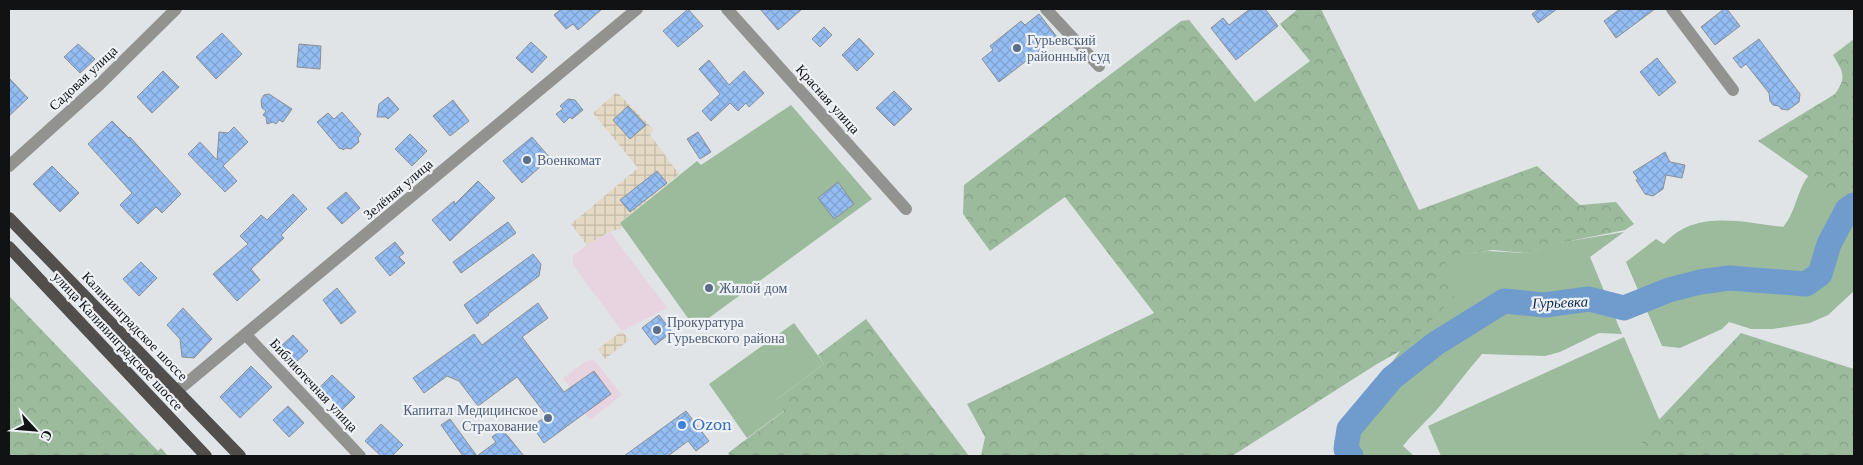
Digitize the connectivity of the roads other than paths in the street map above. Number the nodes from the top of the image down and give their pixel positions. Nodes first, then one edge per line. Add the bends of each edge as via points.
1 (176, 9) edge
2 (637, 9) edge
3 (727, 9) edge
4 (1046, 9) edge
5 (1672, 9) edge
6 (1099, 66) dead end
7 (1733, 90) dead end
8 (11, 164) edge
9 (906, 209) dead end
10 (9, 218) edge
11 (9, 246) edge
12 (246, 335) junction
13 (177, 391) junction
14 (206, 456) edge
15 (240, 456) edge
16 (360, 456) edge

1 - 8 street, Садовая улица
2 - 12 street, Зелёная улица
3 - 9 street, Красная улица
4 - 6 street
5 - 7 street
10 - 13 main road, Калининградское шоссе
11 - 14 main road, улица Калининградское шоссе
12 - 13 street, Зелёная улица
12 - 16 street, Библиотечная улица
13 - 15 main road, Калининградское шоссе

